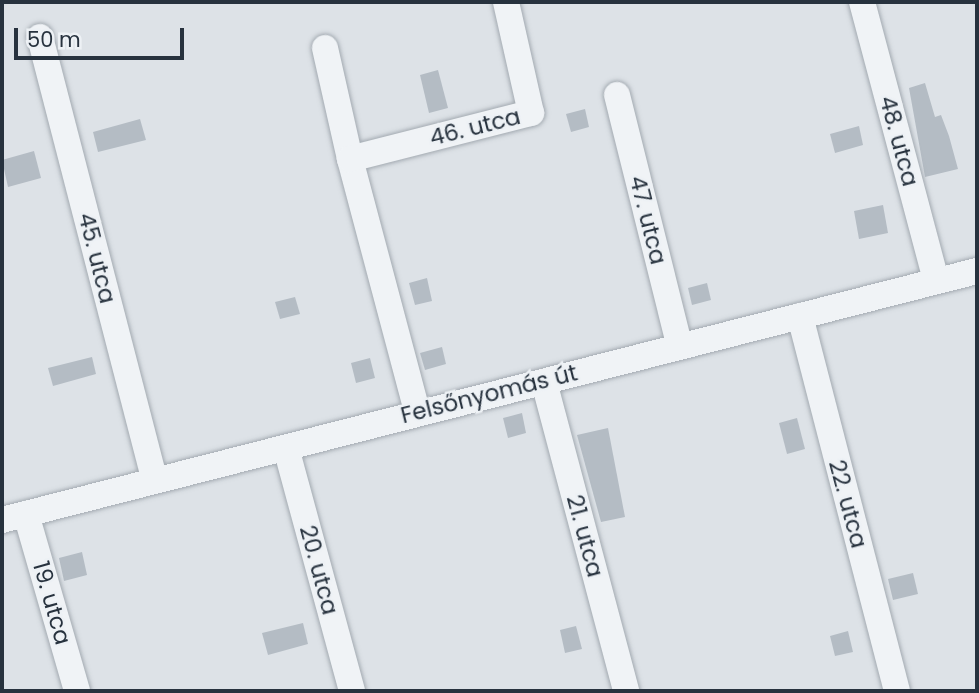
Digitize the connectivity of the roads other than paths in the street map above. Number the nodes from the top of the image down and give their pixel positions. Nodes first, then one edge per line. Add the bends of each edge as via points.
1 (506, 2) edge
2 (862, 2) edge
3 (40, 37) dead end
4 (325, 48) dead end
5 (617, 95) dead end
6 (350, 159) junction
7 (977, 271) edge
8 (936, 280) junction
9 (800, 316) junction
10 (679, 344) junction
11 (544, 382) junction
12 (417, 411) junction
13 (286, 448) junction
14 (154, 479) junction
15 (14, 517) edge
16 (77, 691) edge
17 (352, 691) edge
18 (626, 691) edge
19 (897, 691) edge

1 - 6 street, 46. utca via 531,113
2 - 8 street, 48. utca
3 - 14 street, 45. utca
4 - 6 street
5 - 10 street, 47. utca
6 - 12 street
7 - 8 street, Felsőnyomás út
8 - 9 street, Felsőnyomás út
9 - 10 street, Felsőnyomás út
9 - 19 street, 22. utca
10 - 11 street, Felsőnyomás út
11 - 12 street, Felsőnyomás út
11 - 18 street, 21. utca
12 - 13 street, Felsőnyomás út
13 - 14 street, Felsőnyomás út
13 - 17 street, 20. utca
14 - 15 street, Felsőnyomás út
15 - 16 street, 19. utca

